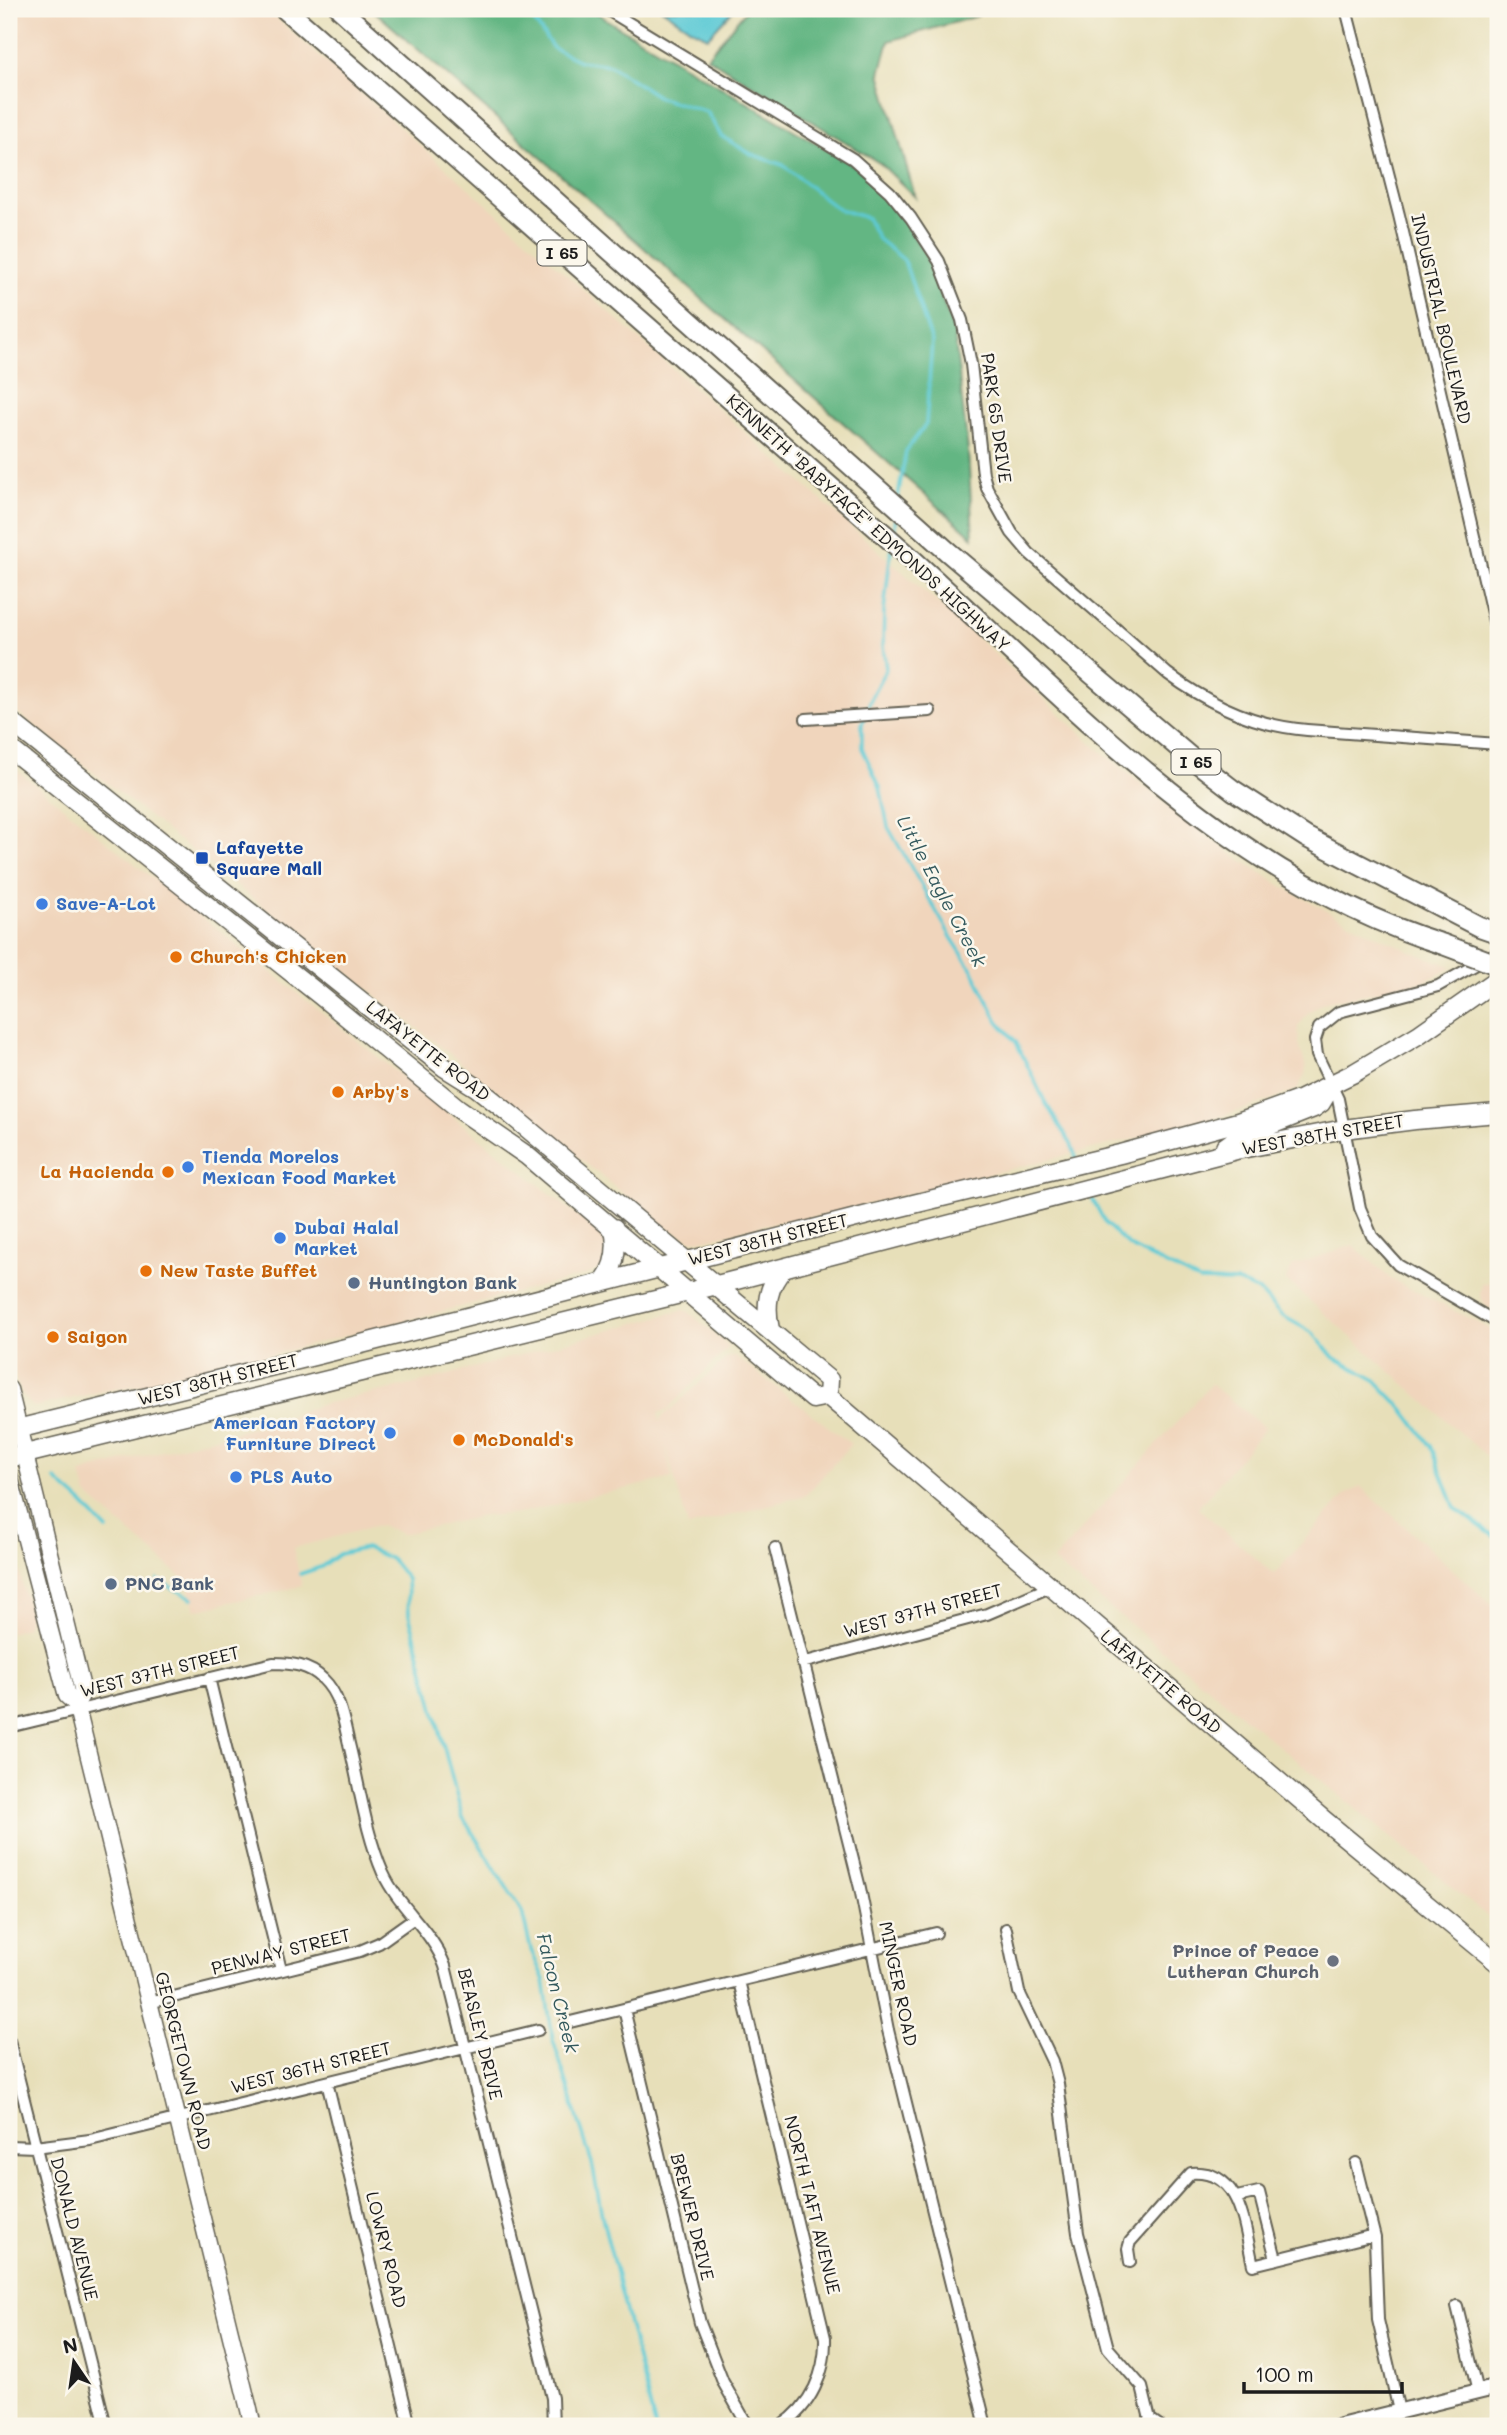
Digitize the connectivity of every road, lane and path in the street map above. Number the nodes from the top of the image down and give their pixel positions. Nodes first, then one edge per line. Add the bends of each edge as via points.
1 (285, 9) edge
2 (340, 9) edge
3 (606, 9) edge
4 (1346, 9) edge
5 (1498, 639) edge
6 (930, 711) dead end
7 (806, 719) dead end
8 (9, 720) edge
9 (1498, 744) edge
10 (9, 748) edge
11 (1498, 933) edge
12 (1498, 952) edge
13 (1498, 965) edge
14 (1498, 979) edge
15 (1332, 1085) junction
16 (1498, 1113) edge
17 (1344, 1129) junction
18 (1210, 1157) junction
19 (614, 1228) junction
20 (688, 1261) junction
21 (661, 1267) junction
22 (785, 1268) junction
23 (604, 1281) junction
24 (717, 1285) junction
25 (689, 1292) junction
26 (1498, 1324) edge
27 (429, 1326) junction
28 (770, 1330) junction
29 (314, 1356) junction
30 (327, 1380) junction
31 (9, 1389) edge
32 (828, 1396) junction
33 (241, 1401) junction
34 (14, 1430) edge
35 (17, 1456) edge
36 (9, 1475) edge
37 (775, 1548) dead end
38 (1050, 1587) junction
39 (802, 1663) junction
40 (318, 1674) joint
41 (209, 1678) junction
42 (77, 1708) junction
43 (9, 1727) edge
44 (414, 1918) junction
45 (1006, 1929) dead end
46 (936, 1933) dead end
47 (872, 1949) junction
48 (1498, 1963) edge
49 (281, 1970) junction
50 (739, 1981) junction
51 (149, 2003) junction
52 (624, 2009) junction
53 (566, 2023) dead end
54 (538, 2030) dead end
55 (9, 2040) edge
56 (466, 2048) junction
57 (327, 2082) junction
58 (177, 2119) junction
59 (9, 2146) edge
60 (35, 2147) junction
61 (1356, 2162) dead end
62 (1237, 2197) junction
63 (1374, 2235) junction
64 (1276, 2259) junction
65 (1130, 2262) dead end
66 (1457, 2306) dead end
67 (1498, 2387) edge
68 (1478, 2392) junction
69 (1399, 2411) junction
70 (1152, 2424) edge
71 (106, 2426) edge
72 (253, 2426) edge
73 (410, 2426) edge
74 (554, 2426) edge
75 (748, 2426) edge
76 (781, 2426) edge
77 (986, 2426) edge
78 (1340, 2426) edge

1 - 13 highway, KENNETH "BABYFACE" EDMONDS HIGHWAY / I 65, bridge via 840,496 1139,767 1220,830 1284,872 1397,930
2 - 11 highway, KENNETH "BABYFACE" EDMONDS HIGHWAY / I 65 via 947,551 1168,739 1233,790 1307,837
3 - 9 street, PARK 65 DRIVE via 853,159 890,192 939,261 960,311 970,353 983,474 992,501 1029,552 1168,674 1221,707 1277,726
4 - 5 street, INDUSTRIAL BOULEVARD
6 - 7 street
8 - 20 main road, LAFAYETTE ROAD via 476,1087
10 - 19 main road, LAFAYETTE ROAD
12 - 15 street via 1438,986 1345,1009 1328,1019 1319,1028 1315,1047
14 - 15 main road, WEST 38TH STREET via 1418,1035
15 - 17 street
15 - 18 main road via 1314,1108 1236,1139
15 - 20 main road, WEST 38TH STREET via 1238,1122
16 - 17 main road, WEST 38TH STREET
17 - 18 main road, WEST 38TH STREET
17 - 26 street via 1360,1208 1384,1251 1398,1265
18 - 22 main road, WEST 38TH STREET
19 - 21 main road, LAFAYETTE ROAD
19 - 23 main road via 615,1256
20 - 21 main road, WEST 38TH STREET
20 - 24 main road, LAFAYETTE ROAD
21 - 23 main road, WEST 38TH STREET
21 - 25 main road, LAFAYETTE ROAD
22 - 24 main road, WEST 38TH STREET
22 - 28 main road via 768,1298
23 - 27 main road, WEST 38TH STREET
24 - 25 main road, WEST 38TH STREET
24 - 28 main road, LAFAYETTE ROAD
25 - 30 main road, WEST 38TH STREET
25 - 32 main road, LAFAYETTE ROAD via 814,1399
27 - 29 main road, WEST 38TH STREET
27 - 30 main road via 411,1341 338,1362
28 - 32 main road, LAFAYETTE ROAD via 829,1380
29 - 33 main road via 305,1372 262,1385
29 - 34 main road, WEST 38TH STREET
30 - 33 main road, WEST 38TH STREET
31 - 34 main road, GEORGETOWN ROAD
32 - 38 main road, LAFAYETTE ROAD
33 - 35 main road, WEST 38TH STREET
34 - 35 main road, GEORGETOWN ROAD
35 - 42 main road, GEORGETOWN ROAD via 83,1692
36 - 42 main road, GEORGETOWN ROAD via 67,1696
37 - 39 street, MINGER ROAD
38 - 39 street, WEST 37TH STREET via 987,1614
38 - 48 main road, LAFAYETTE ROAD
39 - 47 street, MINGER ROAD
40 - 41 street, WEST 37TH STREET via 283,1662
40 - 44 street, BEASLEY DRIVE via 340,1708 382,1869
41 - 42 street, WEST 37TH STREET
41 - 49 street
42 - 43 street, WEST 37TH STREET
42 - 51 main road, GEORGETOWN ROAD
44 - 49 street, PENWAY STREET via 366,1949
44 - 56 street, BEASLEY DRIVE via 444,1962
45 - 70 street via 1020,1992 1058,2084 1078,2233 1108,2348 1142,2387
46 - 47 street
47 - 50 street
47 - 77 street, MINGER ROAD
49 - 51 street, PENWAY STREET
50 - 52 street
50 - 76 street, NORTH TAFT AVENUE via 824,2328 824,2362 816,2385 798,2413
51 - 58 main road, GEORGETOWN ROAD
52 - 53 street
52 - 75 street, BREWER DRIVE via 700,2323 723,2382
54 - 56 street, WEST 36TH STREET
55 - 60 street, DONALD AVENUE
56 - 57 street, WEST 36TH STREET
56 - 74 street, BEASLEY DRIVE via 552,2398
57 - 58 street, WEST 36TH STREET
57 - 73 street, LOWRY ROAD
58 - 60 street, WEST 36TH STREET via 90,2140
58 - 72 main road, GEORGETOWN ROAD
59 - 60 street, WEST 36TH STREET
60 - 71 street, DONALD AVENUE
61 - 63 street
62 - 64 street via 1259,2192
62 - 64 street via 1253,2265
62 - 65 street via 1206,2171 1191,2173 1130,2242
63 - 64 street
63 - 69 street via 1378,2320
66 - 68 street
67 - 68 street
68 - 69 street
69 - 78 street

